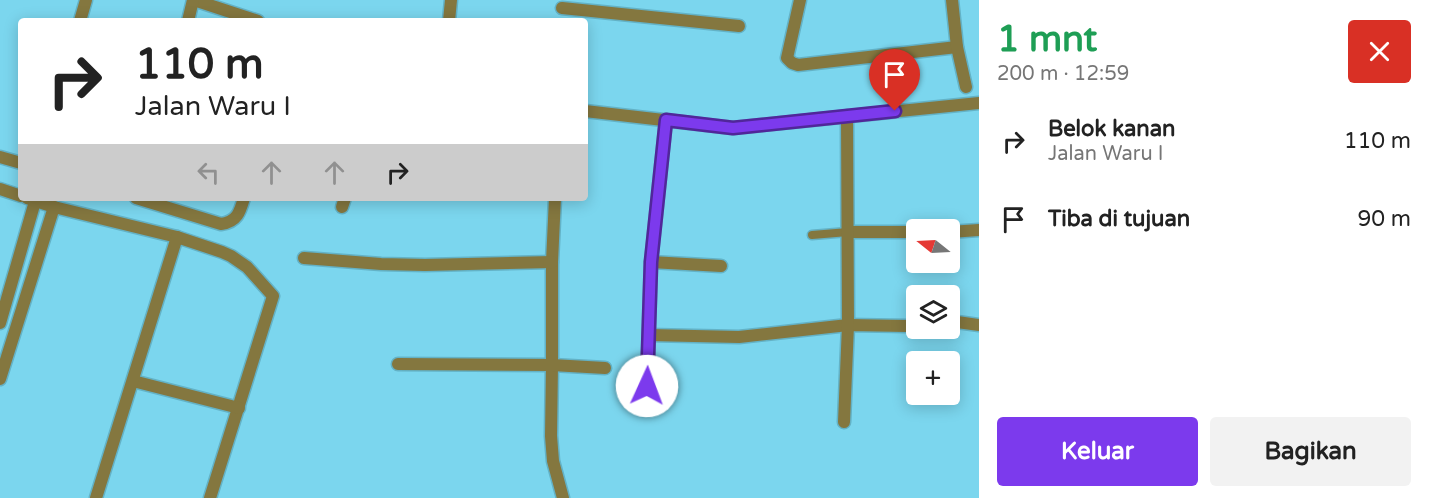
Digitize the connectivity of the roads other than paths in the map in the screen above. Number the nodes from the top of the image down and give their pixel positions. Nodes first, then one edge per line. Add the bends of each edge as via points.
1 (86, 0) edge
2 (193, 0) edge
3 (451, 0) edge
4 (800, 0) edge
5 (952, 0) edge
6 (563, 10) edge
7 (81, 18) edge
8 (189, 18) edge
9 (249, 18) edge
10 (449, 18) edge
11 (739, 26) dead end
12 (957, 46) junction
13 (966, 87) dead end
14 (979, 103) edge
15 (588, 111) edge
16 (848, 116) junction
17 (666, 120) junction
18 (0, 157) edge
19 (18, 162) edge
20 (0, 189) edge
21 (18, 195) edge
22 (32, 201) edge
23 (38, 201) edge
24 (149, 201) edge
25 (243, 201) edge
26 (555, 201) edge
27 (54, 207) junction
28 (979, 230) edge
29 (960, 231) edge
30 (848, 232) junction
31 (906, 232) edge
32 (812, 235) dead end
33 (177, 237) junction
34 (304, 258) dead end
35 (552, 262) junction
36 (651, 262) junction
37 (721, 266) dead end
38 (960, 322) edge
39 (0, 323) edge
40 (848, 325) junction
41 (979, 325) edge
42 (906, 326) edge
43 (649, 335) junction
44 (398, 364) dead end
45 (552, 365) junction
46 (605, 368) dead end
47 (0, 380) edge
48 (133, 381) junction
49 (647, 386) dead end
50 (239, 408) junction
51 (844, 422) dead end
52 (96, 498) edge
53 (210, 498) edge
54 (563, 498) edge

1 - 7 street
2 - 8 street
2 - 9 street
3 - 10 street
4 - 12 street via 787,58 798,65
5 - 12 street
6 - 11 street
12 - 13 street
14 - 16 street
15 - 17 street
16 - 17 street via 733,128
16 - 30 street
17 - 36 street
18 - 19 street
20 - 21 street
22 - 39 street
23 - 27 street
24 - 25 street via 221,224 236,217
26 - 35 street
27 - 33 street
27 - 47 street
28 - 29 street
30 - 31 street
30 - 32 lane
30 - 40 street
33 - 48 street
33 - 50 street via 231,256 247,267 273,296
34 - 35 street via 425,265
35 - 45 street
36 - 37 street
36 - 43 street
38 - 41 street
40 - 42 street
40 - 43 street via 739,337
40 - 51 street
43 - 49 street
44 - 45 street
45 - 46 street
45 - 54 street via 552,452
48 - 50 street
48 - 52 street
50 - 53 street

